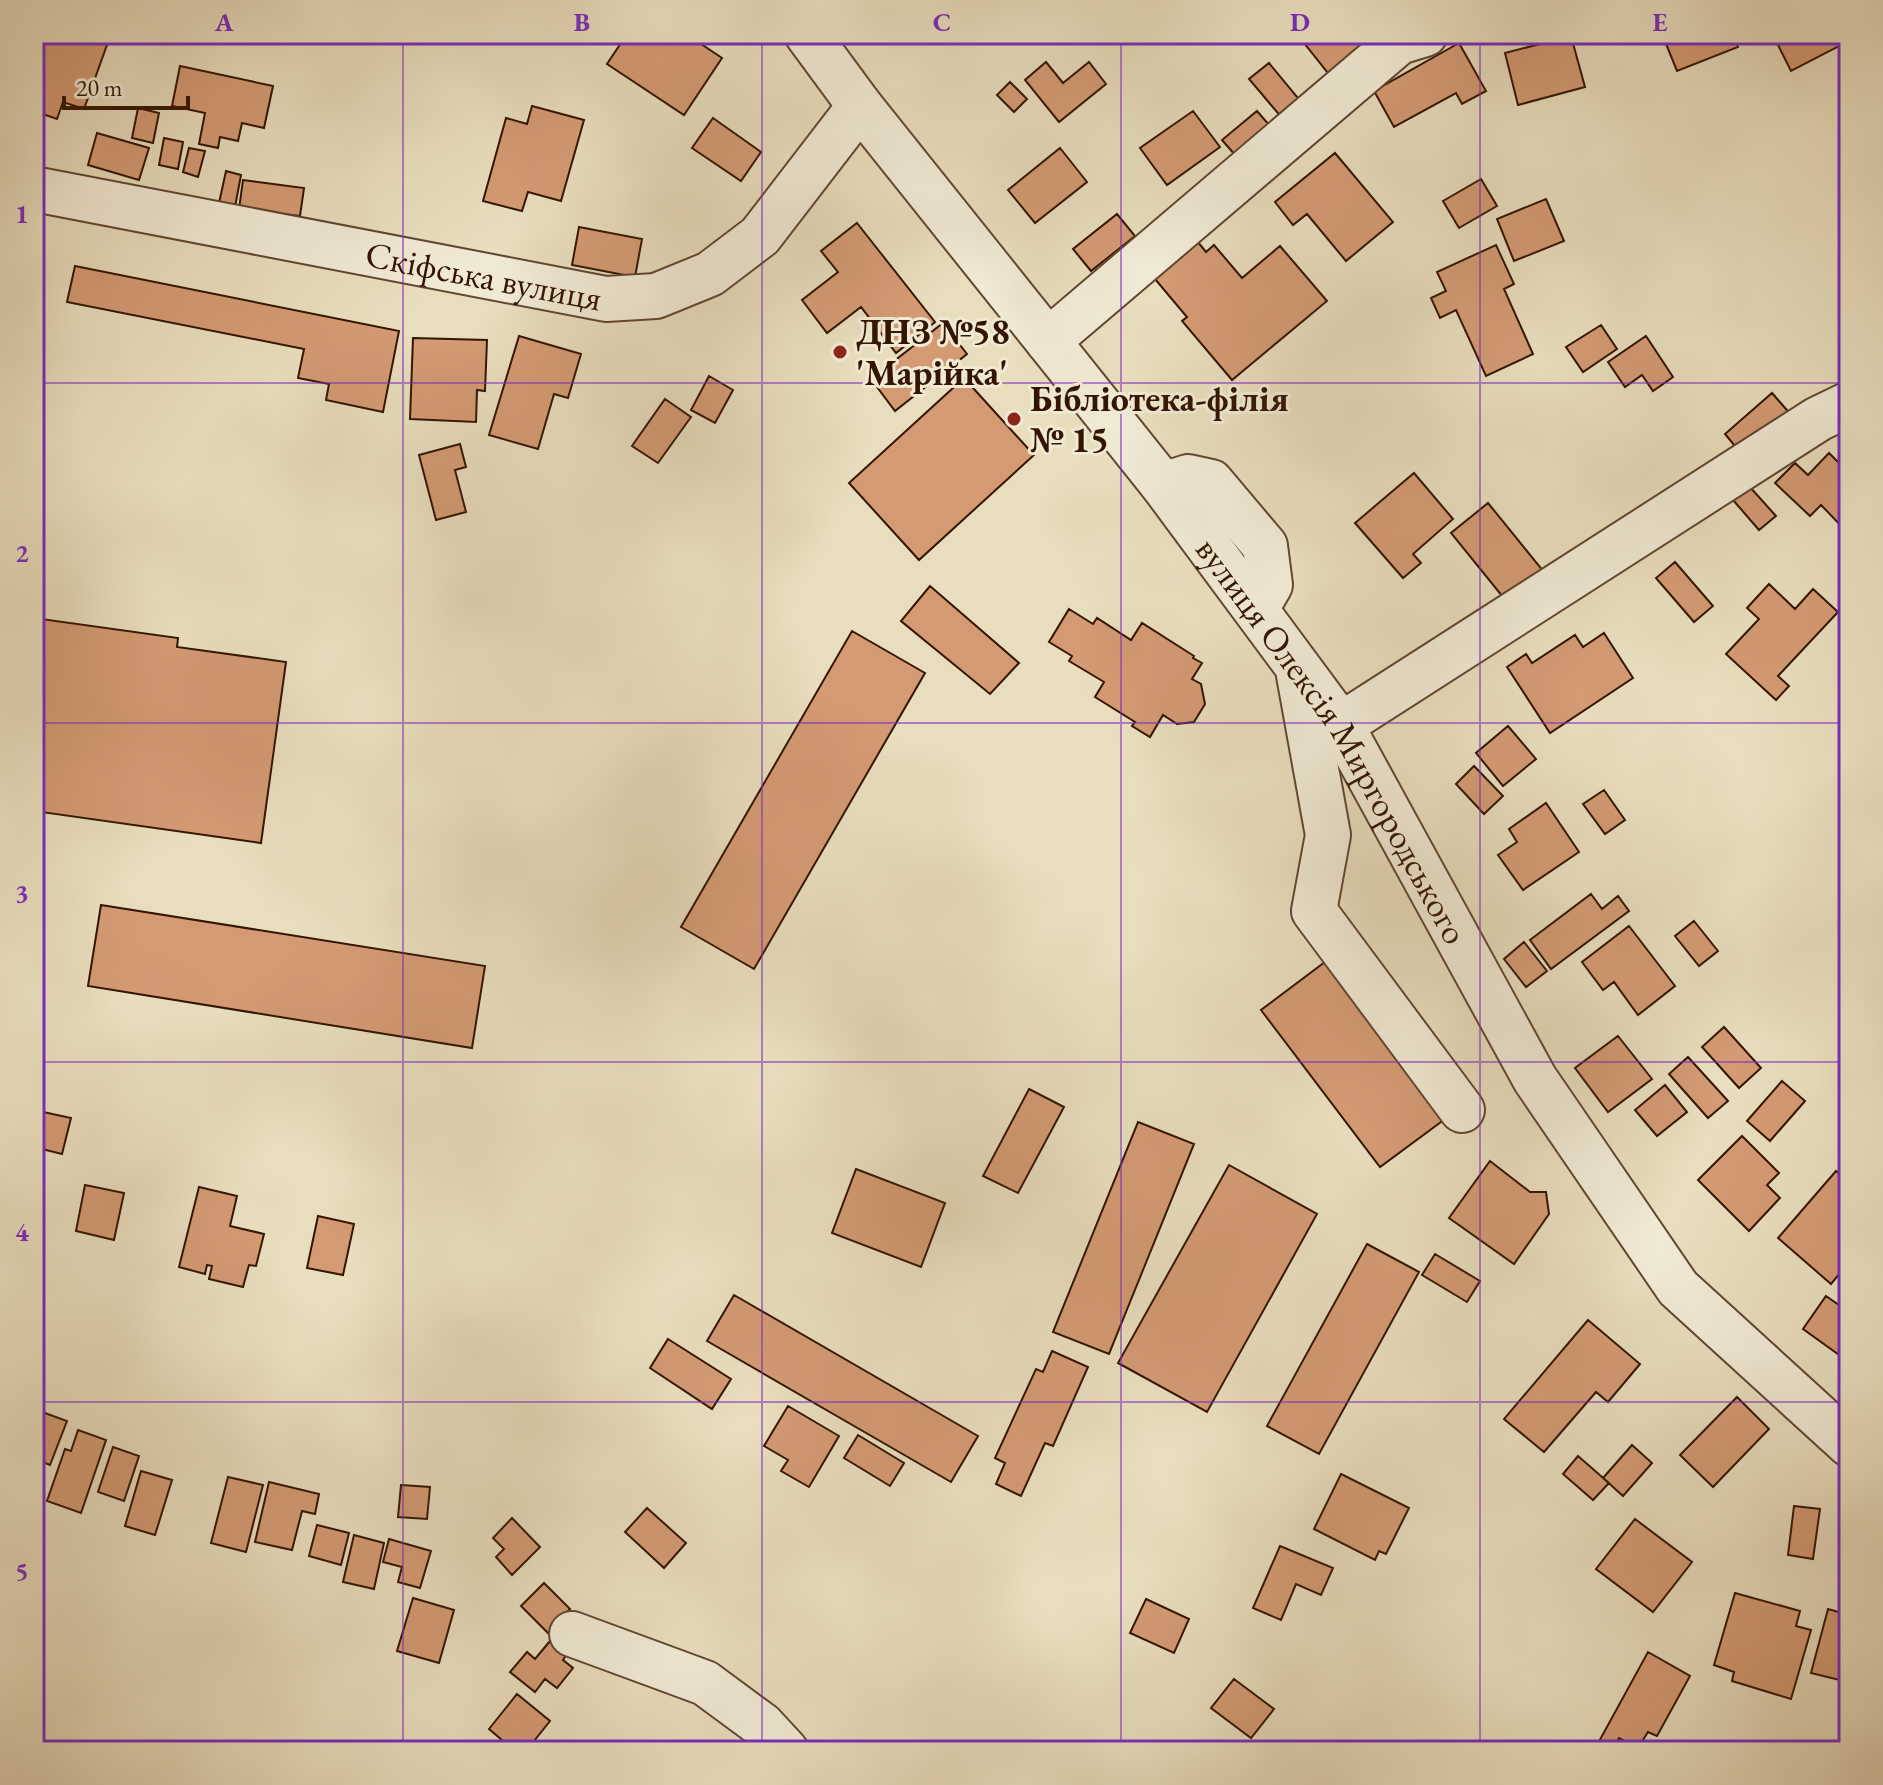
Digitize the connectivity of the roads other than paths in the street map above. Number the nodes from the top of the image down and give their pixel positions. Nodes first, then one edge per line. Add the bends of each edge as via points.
1 (1425, 34) edge
2 (816, 37) edge
3 (860, 106) junction
4 (34, 189) edge
5 (1048, 341) junction
6 (1849, 404) edge
7 (1297, 665) junction
8 (1341, 725) junction
9 (1462, 1110) dead end
10 (1849, 1444) edge
11 (572, 1634) dead end
12 (786, 1751) edge

1 - 5 street via 1399,42
2 - 3 street, вулиця Олексія Миргородського
3 - 4 street, Скіфська вулиця via 760,236 710,274 656,296 606,299
3 - 5 street, вулиця Олексія Миргородського
5 - 7 street, вулиця Олексія Миргородського
6 - 8 street
7 - 8 street, вулиця Олексія Миргородського
7 - 9 street via 1328,835 1314,911
8 - 10 street, вулиця Олексія Миргородського via 1535,1079 1678,1288
11 - 12 street via 705,1683 762,1725

